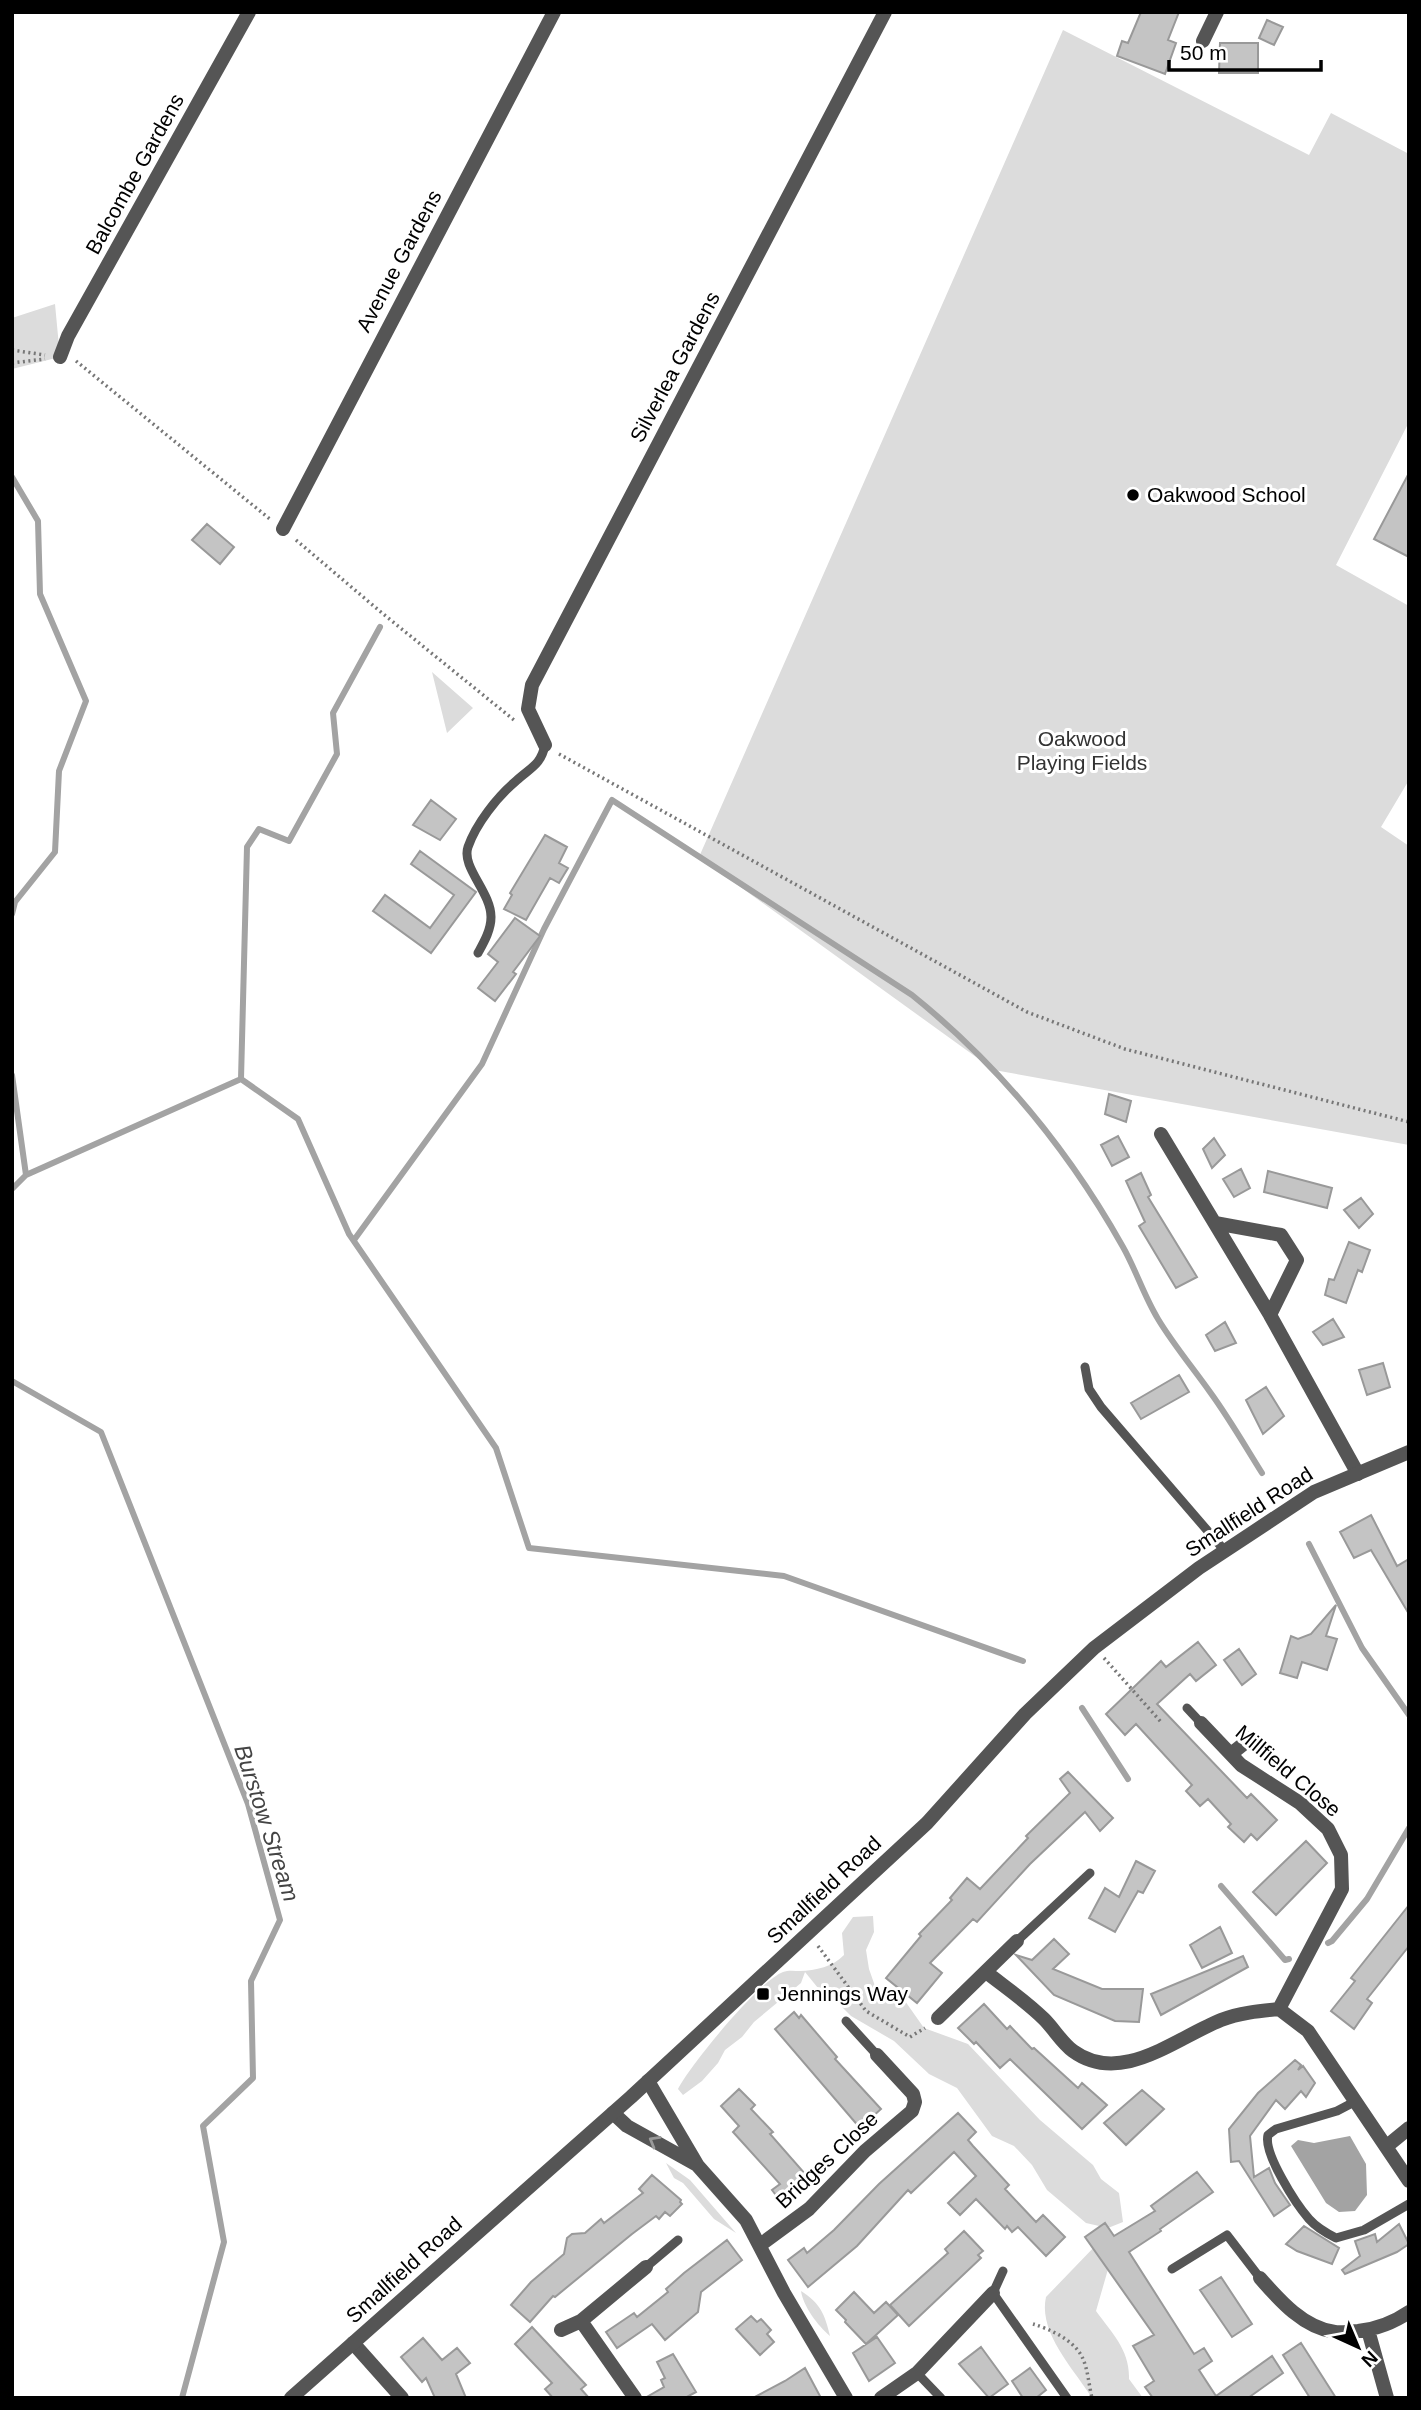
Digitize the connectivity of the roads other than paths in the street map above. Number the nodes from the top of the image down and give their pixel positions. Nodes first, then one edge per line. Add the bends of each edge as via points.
1 (249, 12) edge
2 (554, 12) edge
3 (885, 12) edge
4 (1217, 12) edge
5 (1203, 41) dead end
6 (60, 357) road end
7 (283, 529) road end
8 (545, 745) joint
9 (478, 953) dead end
10 (1161, 1134) dead end
11 (1215, 1223) junction
12 (1270, 1315) junction
13 (1085, 1367) dead end
14 (1409, 1452) edge
15 (1358, 1474) junction
16 (1225, 1551) junction
17 (1187, 1708) dead end
18 (1201, 1723) joint
19 (1251, 1738) dead end
20 (1231, 1754) junction
21 (1090, 1872) dead end
22 (1017, 1941) joint
23 (986, 1972) junction
24 (1279, 2008) junction
25 (938, 2018) road end
26 (846, 2021) dead end
27 (877, 2055) joint
28 (648, 2081) junction
29 (1356, 2101) junction
30 (613, 2113) junction
31 (1409, 2128) edge
32 (1387, 2146) junction
33 (698, 2166) junction
34 (1409, 2181) edge
35 (1409, 2204) edge
36 (678, 2240) dead end
37 (760, 2245) junction
38 (646, 2267) joint
39 (1172, 2269) dead end
40 (1003, 2271) dead end
41 (1260, 2278) joint
42 (993, 2293) junction
43 (1409, 2312) edge
44 (581, 2321) junction
45 (561, 2330) dead end
46 (1368, 2330) junction
47 (353, 2343) junction
48 (917, 2373) junction
49 (291, 2398) edge
50 (402, 2398) edge
51 (635, 2398) edge
52 (846, 2398) edge
53 (881, 2398) edge
54 (941, 2398) edge
55 (1067, 2398) edge
56 (1387, 2398) edge

1 - 6 street, Balcombe Gardens
2 - 7 street, Avenue Gardens
3 - 8 street, Silverlea Gardens via 532,685 528,709
4 - 5 street
8 - 9 lane via 543,757 491,810 467,850 491,918
10 - 11 street
11 - 12 street
11 - 12 street via 1281,1235 1297,1260
12 - 15 street
13 - 16 lane via 1089,1389 1101,1407
14 - 15 street, Smallfield Road
15 - 16 street, Smallfield Road via 1314,1492
16 - 28 street, Smallfield Road via 1094,1648 1025,1714 927,1823
17 - 18 lane
18 - 20 street, Millfield Close
19 - 20 street
20 - 24 street, Millfield Close via 1300,1803 1328,1829 1341,1855 1342,1889
21 - 22 lane
22 - 23 street
23 - 24 street via 1044,2019 1072,2050 1107,2063 1136,2061 1222,2020
23 - 25 street
24 - 29 street via 1308,2031
26 - 27 lane
27 - 37 street, Bridges Close via 913,2094 912,2111 809,2209
28 - 30 street, Smallfield Road
28 - 33 street
29 - 32 street
29 - 35 lane via 1276,2129 1268,2135 1269,2155 1307,2217 1336,2238 1364,2230
33 -> 30 street via 627,2126
30 - 47 street, Smallfield Road
31 - 32 street
32 - 34 street
33 - 37 street via 746,2220
36 - 38 lane
37 - 52 street
38 - 44 street
39 - 41 lane via 1227,2235
40 - 42 lane
41 - 46 street via 1284,2306 1315,2326 1336,2332
42 - 48 street
42 - 55 lane
43 - 46 street
44 - 45 street
44 - 51 street
46 - 56 street
47 - 49 street, Smallfield Road
47 - 50 street
48 - 53 street
48 - 54 lane

